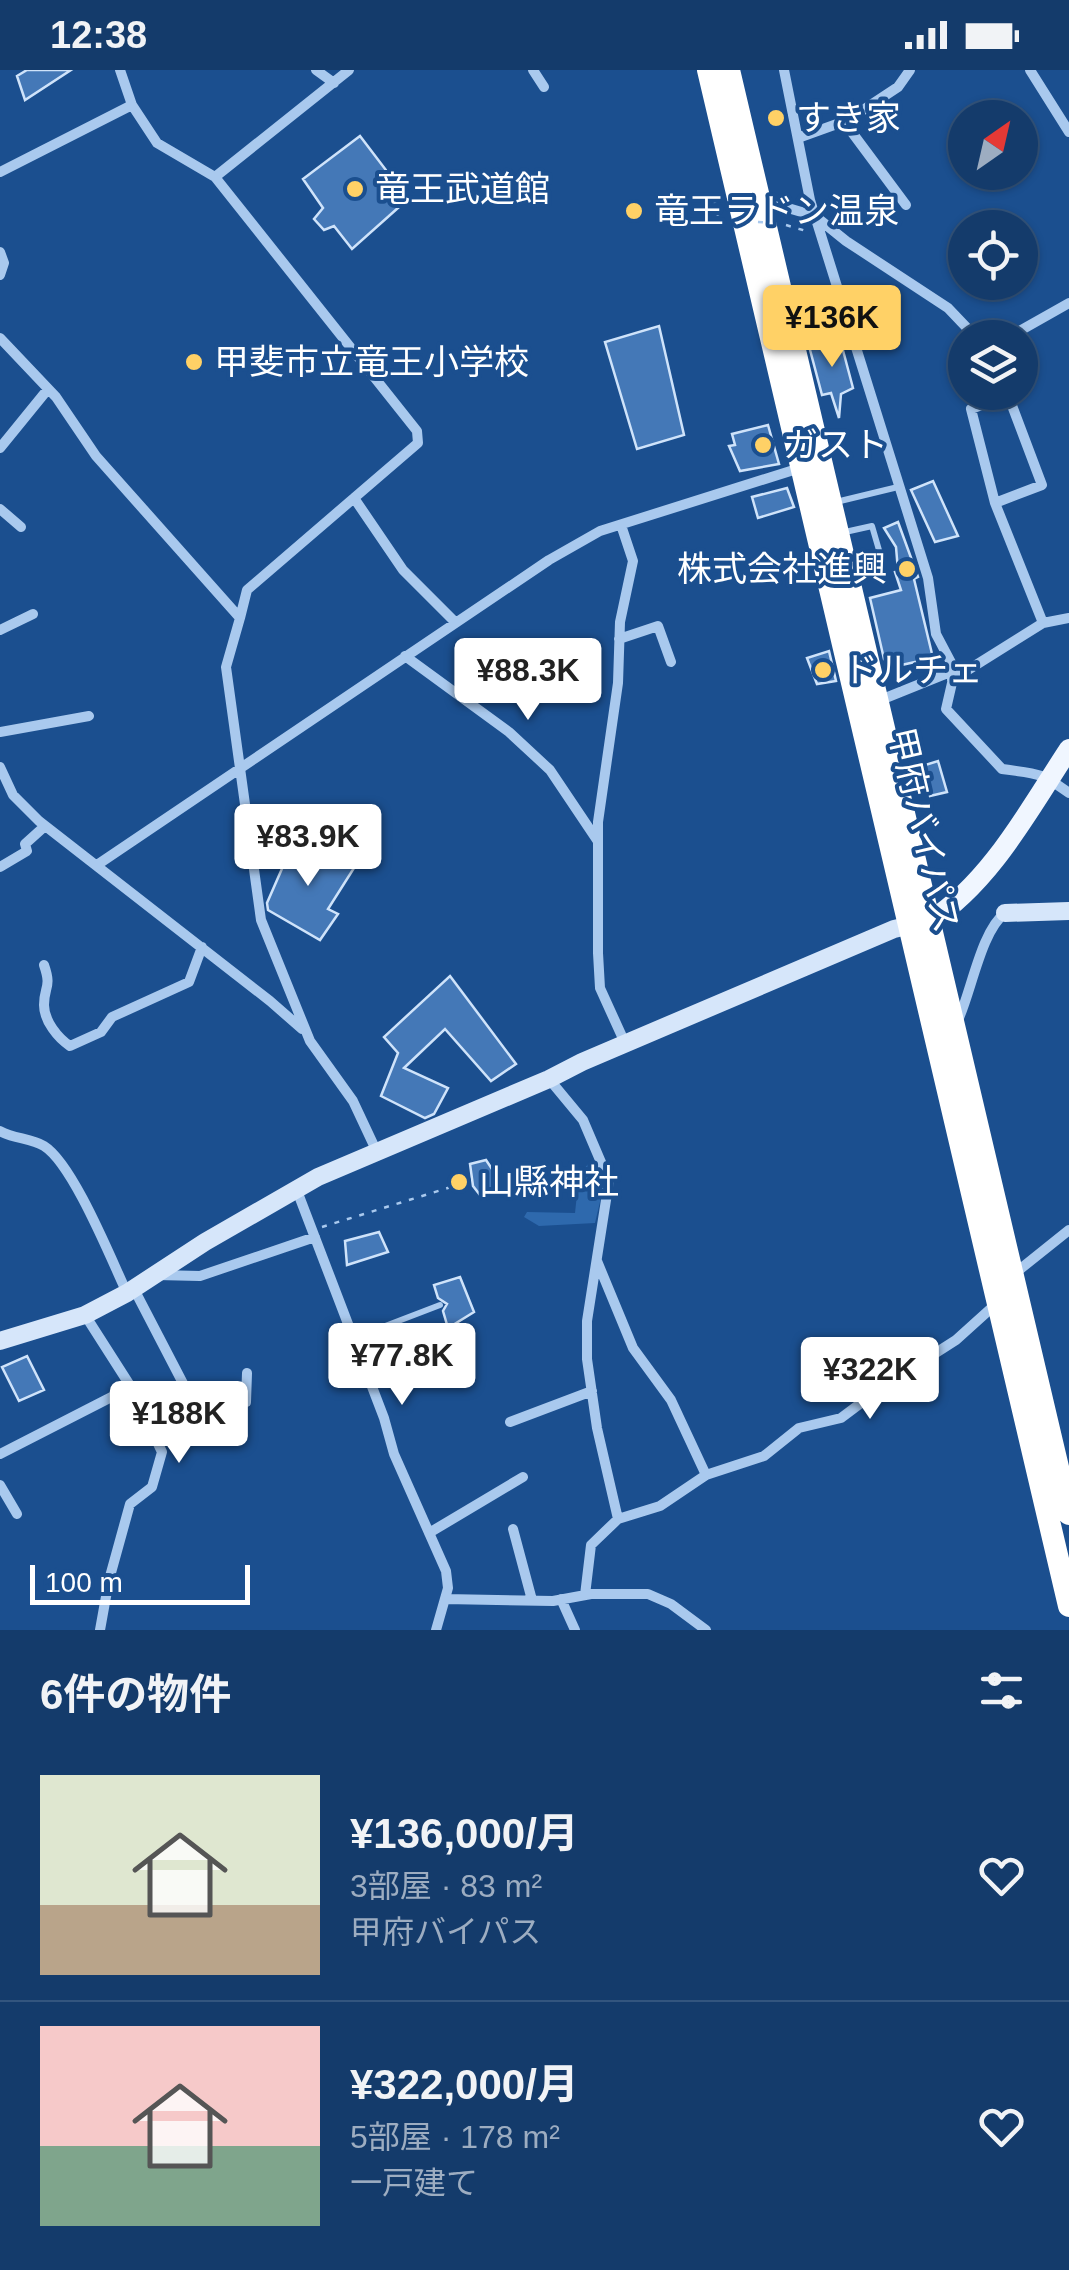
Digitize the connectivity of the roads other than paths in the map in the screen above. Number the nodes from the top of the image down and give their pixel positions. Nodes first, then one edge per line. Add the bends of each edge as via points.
1 (120, 70) edge
2 (316, 70) edge
3 (349, 70) edge
4 (533, 70) edge
5 (708, 70) edge
6 (729, 70) edge
7 (784, 70) edge
8 (910, 70) edge
9 (1030, 70) edge
10 (334, 83) junction
11 (544, 87) dead end
12 (132, 105) junction
13 (848, 120) junction
14 (1069, 132) edge
15 (798, 138) junction
16 (0, 172) edge
17 (214, 178) junction
18 (760, 200) junction
19 (906, 205) dead end
20 (815, 216) junction
21 (0, 252) edge
22 (0, 275) edge
23 (1069, 303) edge
24 (959, 320) edge
25 (1038, 321) edge
26 (0, 338) edge
27 (48, 389) junction
28 (0, 448) edge
29 (802, 467) junction
30 (898, 488) junction
31 (354, 498) junction
32 (995, 502) junction
33 (832, 503) junction
34 (0, 509) edge
35 (621, 525) junction
36 (21, 527) dead end
37 (838, 533) junction
38 (881, 557) dead end
39 (33, 614) dead end
40 (240, 618) junction
41 (1069, 618) edge
42 (456, 622) junction
43 (1043, 623) junction
44 (0, 630) edge
45 (619, 639) junction
46 (405, 656) junction
47 (671, 662) dead end
48 (954, 675) junction
49 (878, 702) junction
50 (89, 716) dead end
51 (0, 732) edge
52 (1069, 749) edge
53 (0, 767) edge
54 (241, 770) junction
55 (1050, 779) junction
56 (1069, 794) edge
57 (45, 826) junction
58 (598, 841) junction
59 (97, 865) junction
60 (0, 867) edge
61 (1069, 912) edge
62 (1006, 913) joint
63 (920, 923) junction
64 (202, 947) junction
65 (44, 964) dead end
66 (953, 1024) junction
67 (306, 1033) junction
68 (625, 1044) junction
69 (549, 1079) junction
70 (0, 1131) edge
71 (376, 1150) junction
72 (296, 1188) junction
73 (1069, 1230) edge
74 (314, 1234) junction
75 (596, 1260) junction
76 (1013, 1274) junction
77 (157, 1275) junction
78 (131, 1291) junction
79 (998, 1302) junction
80 (440, 1305) dead end
81 (85, 1315) junction
82 (354, 1338) junction
83 (0, 1342) edge
84 (248, 1373) dead end
85 (131, 1387) junction
86 (592, 1391) junction
87 (510, 1422) dead end
88 (0, 1454) edge
89 (706, 1474) junction
90 (524, 1477) dead end
91 (0, 1485) edge
92 (17, 1514) dead end
93 (1069, 1514) edge
94 (618, 1519) junction
95 (513, 1529) dead end
96 (429, 1533) junction
97 (585, 1595) junction
98 (446, 1598) junction
99 (532, 1600) junction
100 (562, 1600) junction
101 (1069, 1606) edge
102 (100, 1630) edge
103 (436, 1630) edge
104 (574, 1630) edge
105 (706, 1630) edge

1 - 12 street
2 - 10 street
3 - 10 street
4 - 11 street
5 - 29 highway, 甲府バイパス
6 - 18 highway, 甲府バイパス
7 - 15 street
8 - 13 street via 898,87
9 - 14 street
10 - 17 street
12 - 16 street
12 - 17 street via 157,144
13 - 15 street
13 - 19 street
15 - 20 street
17 - 31 street via 417,431 418,443
18 - 20 street
18 - 33 highway, 甲府バイパス
20 - 24 street
20 - 30 street
21 - 22 street
23 - 25 street
26 - 27 street
27 - 28 street
27 - 40 street via 96,456
29 - 35 street
29 - 63 highway, 甲府バイパス
30 - 33 lane
30 - 48 street via 928,578 936,634
31 - 40 street via 247,590
31 - 42 street via 402,570
32 - 32 street via 971,410 1008,395 1042,485
32 - 43 street
33 - 37 highway, 甲府バイパス
34 - 36 street
35 - 42 street via 550,560
35 - 45 street via 633,561
37 - 38 lane via 872,526
37 - 49 highway, 甲府バイパス
39 - 44 street
40 - 54 street via 226,667
41 - 43 street
42 - 46 street
43 - 48 street
45 - 47 street via 658,626
45 - 58 street
46 - 54 street
46 - 58 street via 550,770
48 - 49 street
48 - 55 street via 946,709 1002,769
49 - 63 highway, 甲府バイパス
50 - 51 street
52 - 55 main road
53 - 57 street via 14,795
54 - 59 street
54 - 67 street via 262,920
55 - 56 street
55 - 63 main road via 987,868 948,909
57 - 59 street
57 - 60 street via 25,844 27,850
58 - 68 street via 600,988
59 - 64 street
61 - 62 street
62 - 66 street via 997,920
63 - 66 highway, 甲府バイパス
63 - 68 street
63 - 79 highway, 甲府バイパス
64 - 65 street via 189,982 112,1017 101,1032 70,1046 58,1038 44,1006 50,983
64 - 67 street
66 - 76 highway, 甲府バイパス
67 - 71 street via 353,1101
68 - 69 street
69 - 71 street
69 - 75 street via 583,1120 609,1181
70 - 78 street via 40,1143 67,1171
71 - 72 street
72 - 74 street
72 - 77 street
73 - 76 street
74 - 77 street via 200,1276
74 - 82 street
75 - 86 street via 587,1321
75 - 89 street via 633,1348 671,1400
76 - 93 highway, 甲府バイパス
77 - 78 street
78 - 81 street
78 - 84 street via 187,1391 215,1404 246,1402
79 - 89 street via 956,1340 841,1418 799,1428 764,1456
79 - 101 highway, 甲府バイパス
80 - 82 lane
81 - 83 street
81 - 85 street
82 - 96 street
85 - 88 street
85 - 102 street via 162,1452 152,1487 130,1504
86 - 87 street
86 - 94 street
89 - 94 street via 660,1506
90 - 96 street
91 - 92 street
94 - 97 street via 590,1545
95 - 99 street
96 - 98 street via 446,1570
97 - 100 street
97 - 105 street via 648,1594
98 - 99 street
98 - 103 street
99 - 100 street
100 - 104 street

